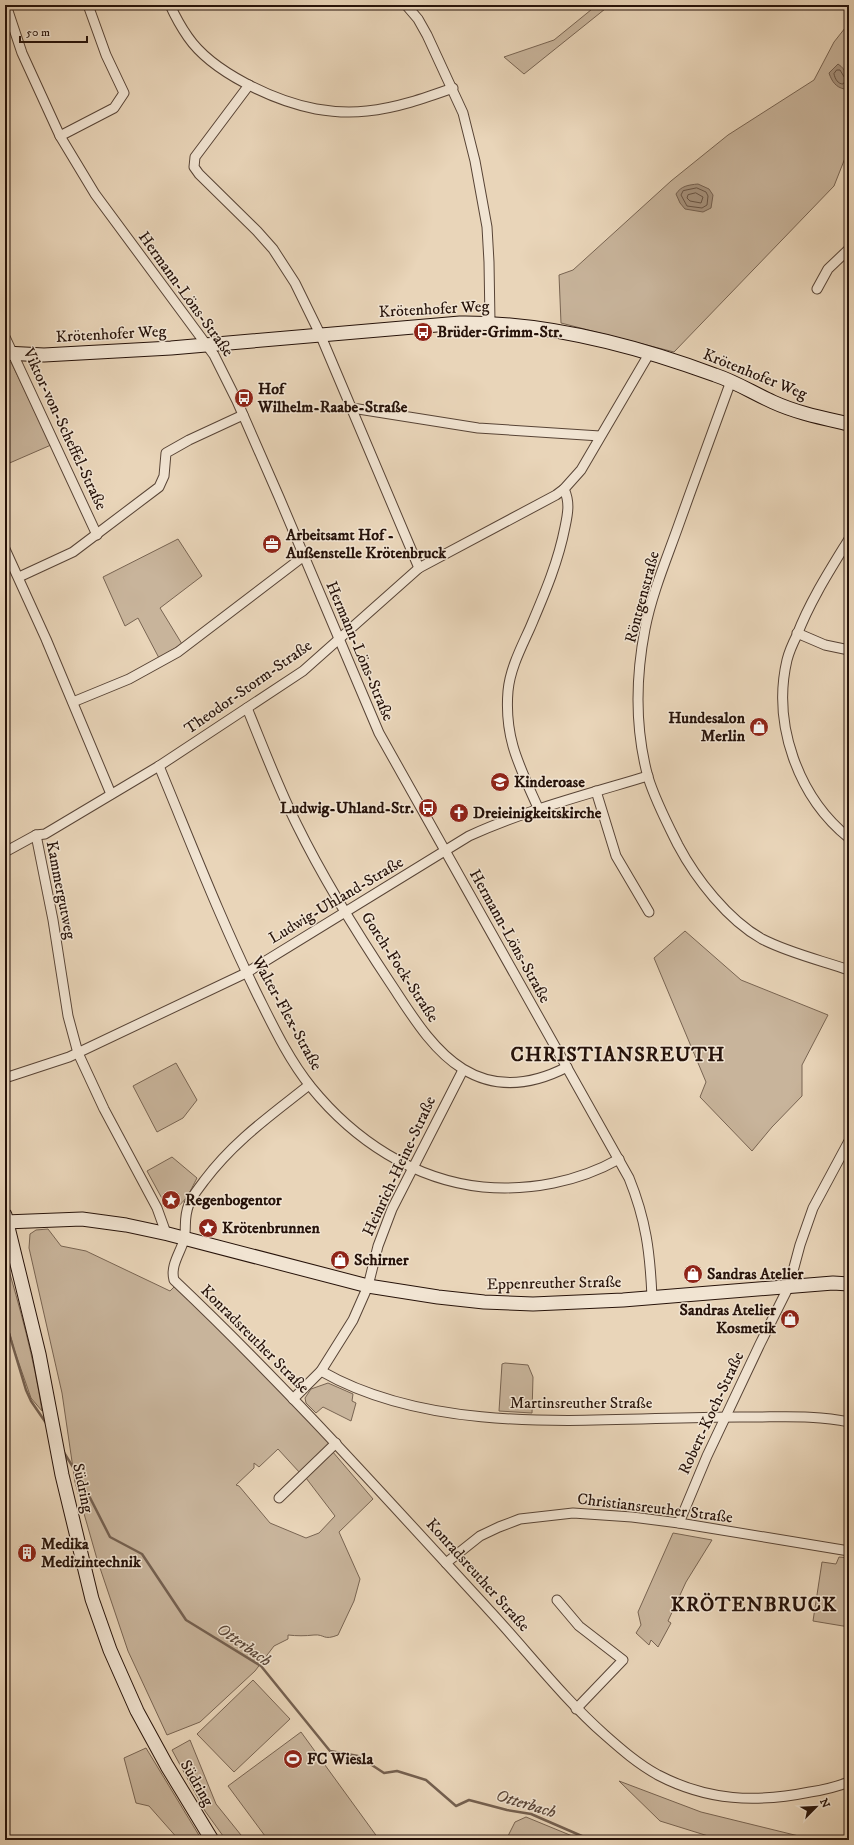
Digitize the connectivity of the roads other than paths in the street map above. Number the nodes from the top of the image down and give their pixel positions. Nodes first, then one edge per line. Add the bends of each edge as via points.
1 (6, 5) edge
2 (88, 5) edge
3 (170, 5) edge
4 (406, 5) edge
5 (249, 85) junction
6 (453, 88) junction
7 (60, 136) junction
8 (849, 249) edge
9 (817, 289) dead end
10 (490, 322) junction
11 (320, 334) junction
12 (5, 337) edge
13 (208, 345) junction
14 (10, 354) edge
15 (649, 354) junction
16 (731, 381) junction
17 (352, 408) junction
18 (243, 415) junction
19 (849, 424) edge
20 (600, 436) junction
21 (564, 489) junction
22 (97, 535) junction
23 (849, 538) edge
24 (5, 549) edge
25 (304, 556) junction
26 (419, 568) junction
27 (19, 577) junction
28 (798, 633) junction
29 (339, 640) junction
30 (849, 650) edge
31 (73, 702) junction
32 (247, 708) junction
33 (159, 766) junction
34 (648, 776) junction
35 (596, 791) junction
36 (111, 794) junction
37 (539, 810) junction
38 (36, 835) junction
39 (848, 835) edge
40 (445, 851) junction
41 (5, 852) edge
42 (346, 912) junction
43 (649, 912) dead end
44 (849, 970) edge
45 (246, 973) junction
46 (78, 1053) junction
47 (567, 1067) junction
48 (463, 1070) junction
49 (5, 1078) edge
50 (310, 1085) junction
51 (849, 1141) edge
52 (619, 1159) junction
53 (413, 1168) junction
54 (6, 1220) edge
55 (166, 1233) junction
56 (184, 1238) junction
57 (849, 1284) edge
58 (368, 1286) junction
59 (789, 1286) junction
60 (652, 1298) junction
61 (321, 1371) junction
62 (293, 1399) junction
63 (726, 1416) junction
64 (849, 1422) edge
65 (336, 1443) junction
66 (279, 1498) dead end
67 (679, 1523) junction
68 (849, 1551) edge
69 (446, 1563) junction
70 (557, 1600) dead end
71 (576, 1709) junction
72 (849, 1782) edge
73 (212, 1840) edge

1 - 7 street, Hermann-Löns-Straße via 22,54
2 - 7 street via 106,55 124,93 114,108
3 - 5 street via 188,38 202,53 218,67
4 - 6 street via 418,19
5 - 6 street via 297,105 343,112 394,106
5 - 11 street via 195,157 194,167 273,248 295,282
6 - 10 street via 463,113 475,161 487,227
7 - 13 street, Hermann-Löns-Straße via 100,201
8 - 9 street via 828,269
10 - 11 street, Krötenhofer Weg via 460,322
10 - 15 street, Krötenhofer Weg via 561,331
11 - 13 street, Krötenhofer Weg
11 - 17 street
12 - 14 street, Viktor-von-Scheffel-Straße
13 - 14 street, Krötenhofer Weg via 44,356
13 - 18 street, Hermann-Löns-Straße
14 - 22 street, Viktor-von-Scheffel-Straße
15 - 16 street, Krötenhofer Weg
15 - 20 street, Theodor-Storm-Straße
16 - 19 street, Krötenhofer Weg via 791,409
16 - 34 street, Röntgenstraße via 660,579 646,628 638,697
17 - 20 street via 478,428
17 - 26 street
18 - 22 street via 166,453 164,476 159,487
18 - 25 street, Hermann-Löns-Straße
20 - 21 street, Theodor-Storm-Straße via 581,470
21 - 26 street, Theodor-Storm-Straße via 552,498
21 - 37 street via 568,497 568,509 555,568 519,652 508,689 510,739
22 - 27 street via 73,552
23 - 28 street via 806,610
24 - 27 street
25 - 29 street, Hermann-Löns-Straße
25 - 31 street via 178,652 129,679
26 - 29 street, Theodor-Storm-Straße
27 - 31 street
28 - 30 street via 825,645
28 - 39 street via 787,659 782,686 784,722 796,764 810,793 829,818
29 - 32 street, Theodor-Storm-Straße via 303,671
29 - 40 street, Hermann-Löns-Straße via 379,734
31 - 36 street
32 - 33 street, Theodor-Storm-Straße
32 - 42 street, Gorch-Fock-Straße via 297,826
33 - 36 street, Theodor-Storm-Straße
33 - 45 street, Walter-Flex-Straße
34 - 35 street, Ludwig-Uhland-Straße
34 - 44 street, Röntgenstraße via 665,821 684,856 700,881 731,914 751,931 782,948
35 - 37 street, Ludwig-Uhland-Straße
35 - 43 street via 616,856
36 - 38 street, Kammergutweg via 45,834
37 - 40 street, Ludwig-Uhland-Straße via 469,836
38 - 41 street
38 - 46 street, Kammergutweg via 68,1016
40 - 42 street, Ludwig-Uhland-Straße
40 - 47 street, Hermann-Löns-Straße
42 - 45 street, Ludwig-Uhland-Straße
42 - 48 street, Gorch-Fock-Straße via 412,1017 434,1043
45 - 46 street, Ludwig-Uhland-Straße
45 - 50 street, Walter-Flex-Straße via 271,1022
46 - 49 street, Ludwig-Uhland-Straße
46 - 55 street, Kammergutweg via 104,1109 157,1208
47 - 48 street, Gorch-Fock-Straße via 540,1079 507,1083
47 - 52 street, Hermann-Löns-Straße
48 - 53 street, Heinrich-Heine-Straße
50 - 53 street, Walter-Flex-Straße via 330,1110 364,1139
50 - 56 street, Konradsreuther Straße via 242,1137 215,1166 190,1202 184,1218
51 - 59 street, Robert-Koch-Straße via 813,1208
52 - 53 street, Walter-Flex-Straße via 585,1174 554,1183 520,1188 473,1186 449,1181
52 - 60 street, Hermann-Löns-Straße via 643,1215 650,1251
53 - 58 street, Heinrich-Heine-Straße via 392,1209 378,1246
54 - 55 street, Eppenreuther Straße via 82,1219 126,1224
54 - 73 street, Südring via 92,1599 110,1650 137,1711
55 - 56 street, Eppenreuther Straße
56 - 58 street, Eppenreuther Straße
56 - 62 street, Konradsreuther Straße via 172,1273 174,1280
57 - 59 street, Eppenreuther Straße
58 - 60 street, Eppenreuther Straße via 438,1297 514,1303
58 - 61 street, Heinrich-Heine-Straße via 353,1320
59 - 60 street, Eppenreuther Straße
59 - 63 street, Robert-Koch-Straße
61 - 62 street, Heinrich-Heine-Straße
61 - 63 street, Martinsreuther Straße via 352,1387 392,1400 428,1409 480,1417 558,1420
62 - 65 street, Konradsreuther Straße
63 - 64 street, Martinsreuther Straße via 810,1418
63 - 67 street, Robert-Koch-Straße
65 - 66 street
65 - 69 street, Konradsreuther Straße
67 - 68 street, Christiansreuther Straße
67 - 69 street, Christiansreuther Straße via 573,1513 520,1519 480,1536
69 - 71 street, Konradsreuther Straße
70 - 71 street via 579,1626 623,1660
71 - 72 street, Konradsreuther Straße via 624,1753 641,1765 674,1783 703,1793 735,1799 785,1797 839,1787

